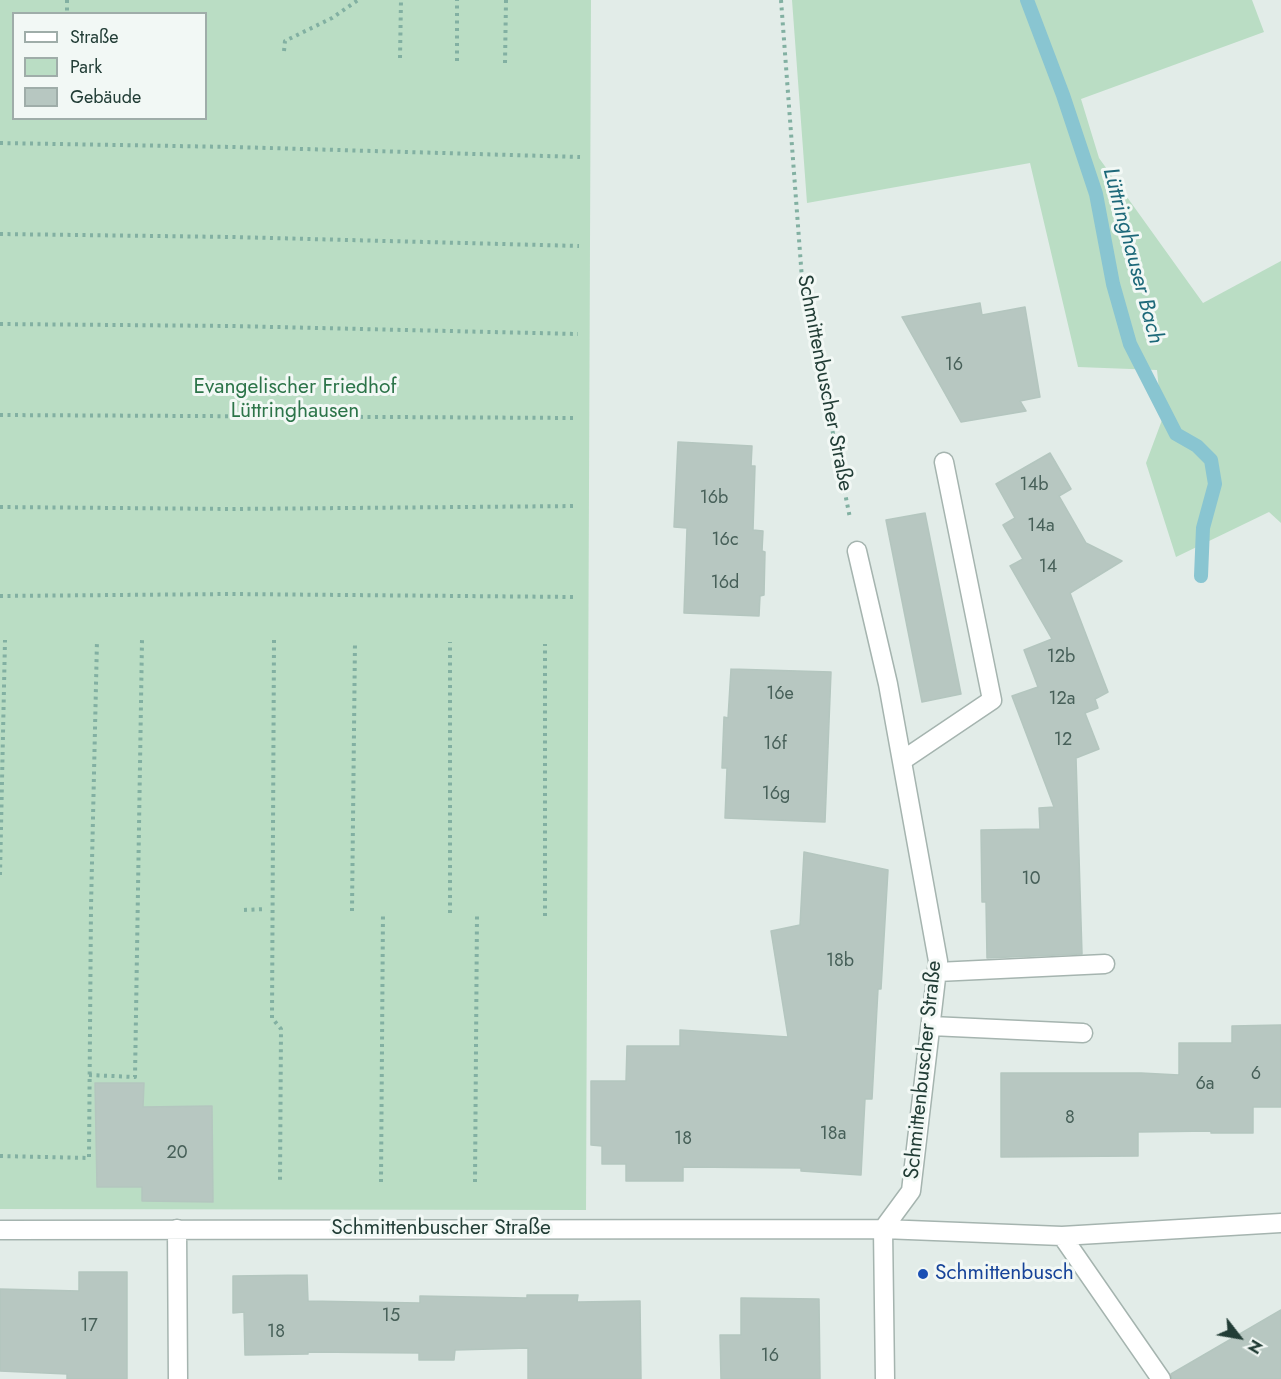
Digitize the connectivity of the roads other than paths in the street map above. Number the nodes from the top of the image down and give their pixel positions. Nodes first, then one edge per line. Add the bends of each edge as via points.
1 (944, 462) dead end
2 (857, 551) road end
3 (903, 760) junction
4 (1105, 964) dead end
5 (937, 972) junction
6 (931, 1026) junction
7 (1083, 1033) dead end
8 (1281, 1223) edge
9 (177, 1229) junction
10 (882, 1229) junction
11 (0, 1230) edge
12 (1062, 1236) junction
13 (178, 1379) edge
14 (885, 1379) edge
15 (1161, 1379) edge

1 - 3 street via 992,700
2 - 3 street, Schmittenbuscher Straße
3 - 5 street, Schmittenbuscher Straße
4 - 5 street
5 - 6 street, Schmittenbuscher Straße
6 - 7 street
6 - 10 street, Schmittenbuscher Straße via 911,1191
8 - 12 street, Schmittenbuscher Straße
9 - 10 street, Schmittenbuscher Straße
9 - 11 street, Schmittenbuscher Straße
9 - 13 street
10 - 12 street, Schmittenbuscher Straße
10 - 14 street
12 - 15 street

